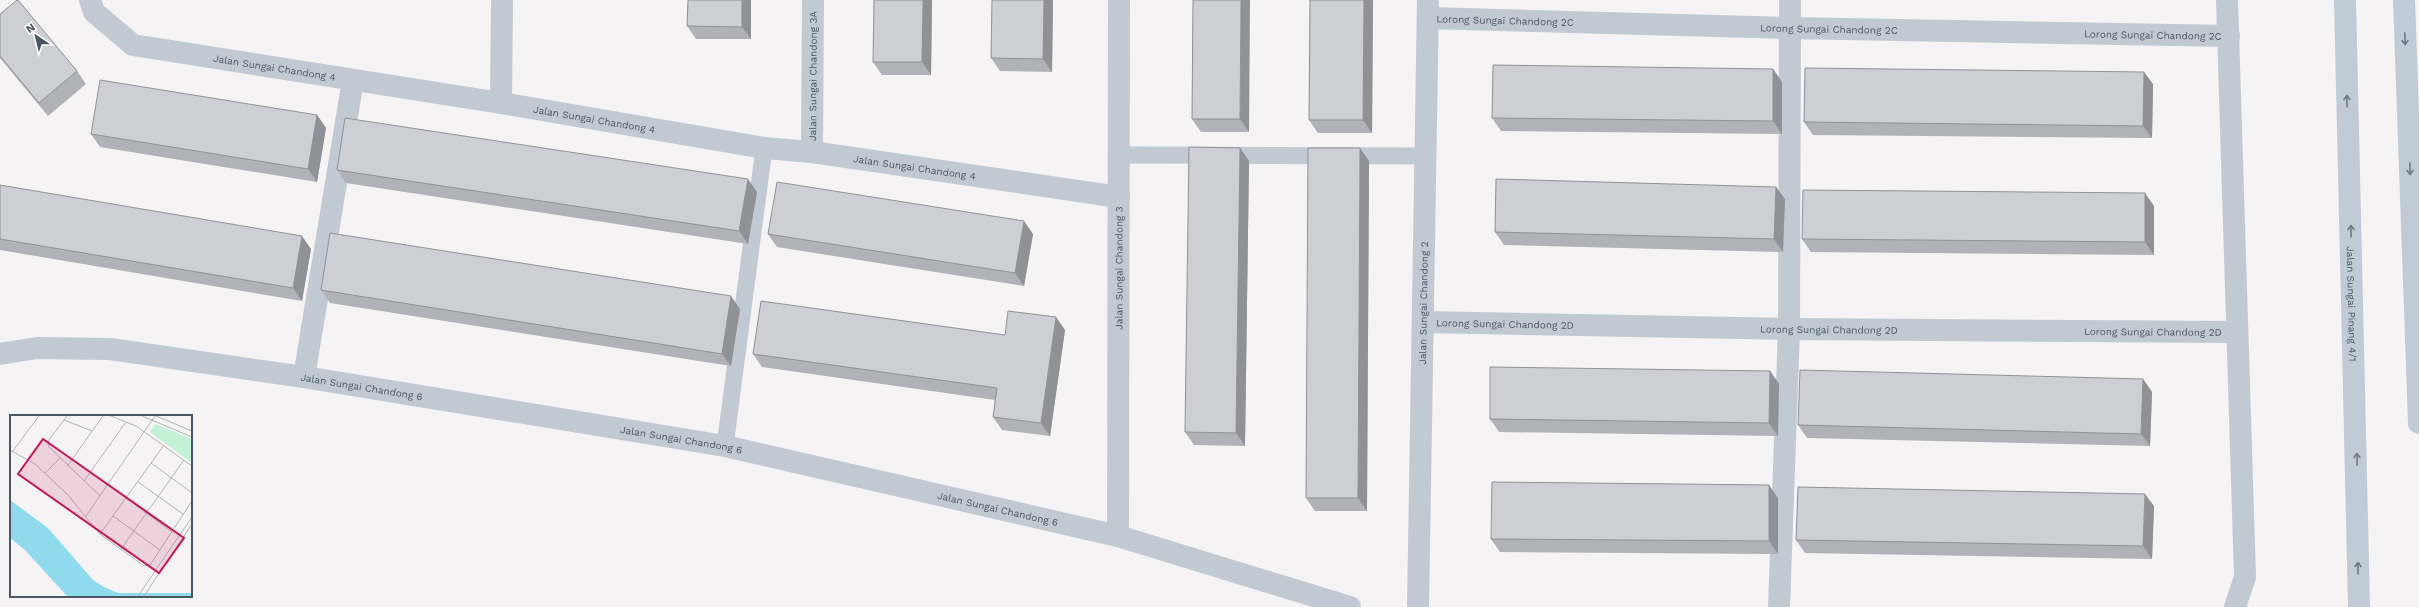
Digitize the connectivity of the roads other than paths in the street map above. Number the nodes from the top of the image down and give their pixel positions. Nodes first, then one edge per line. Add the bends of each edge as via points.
1 (90, 0) edge
2 (502, 0) edge
3 (813, 0) edge
4 (1119, 0) edge
5 (1790, 0) edge
6 (2227, 0) edge
7 (2345, 0) edge
8 (2404, 0) edge
9 (1428, 9) edge
10 (1789, 28) junction
11 (2229, 36) junction
12 (353, 80) junction
13 (501, 103) junction
14 (764, 148) junction
15 (812, 152) junction
16 (1119, 155) junction
17 (1426, 156) junction
18 (1119, 197) junction
19 (1423, 322) junction
20 (1789, 328) junction
21 (2236, 332) junction
22 (0, 354) edge
23 (304, 377) junction
24 (2419, 423) edge
25 (725, 446) junction
26 (1118, 536) junction
27 (1350, 607) edge
28 (1418, 607) edge
29 (1779, 607) edge
30 (2235, 607) edge
31 (2358, 607) edge

1 - 12 street, Jalan Sungai Chandong 4 via 94,12 133,45
2 - 13 street
3 - 15 street, Jalan Sungai Chandong 3A
4 - 16 street, Jalan Sungai Chandong 3
5 - 10 street
6 - 11 street
31 -> 7 street, Jalan Sungai Pinang 4/1 via 2358,498
8 -> 24 street
9 - 10 street, Lorong Sungai Chandong 2C
9 - 17 street, Jalan Sungai Chandong 2
10 - 11 street, Lorong Sungai Chandong 2C
10 - 20 street
11 - 21 street
12 - 13 street, Jalan Sungai Chandong 4
12 - 23 street
13 - 14 street, Jalan Sungai Chandong 4
14 - 15 street, Jalan Sungai Chandong 4
14 - 25 lane
15 - 18 street, Jalan Sungai Chandong 4
16 - 17 lane
16 - 18 street, Jalan Sungai Chandong 3
17 - 19 street, Jalan Sungai Chandong 2
18 - 26 street, Jalan Sungai Chandong 3
19 - 20 street, Lorong Sungai Chandong 2D
19 - 28 street, Jalan Sungai Chandong 2
20 - 21 street, Lorong Sungai Chandong 2D
20 - 29 street
21 - 30 street via 2245,577
22 - 23 street, Jalan Sungai Chandong 6 via 37,348 110,349
23 - 25 street, Jalan Sungai Chandong 6
25 - 26 street, Jalan Sungai Chandong 6
26 - 27 street, Jalan Sungai Chandong 6

